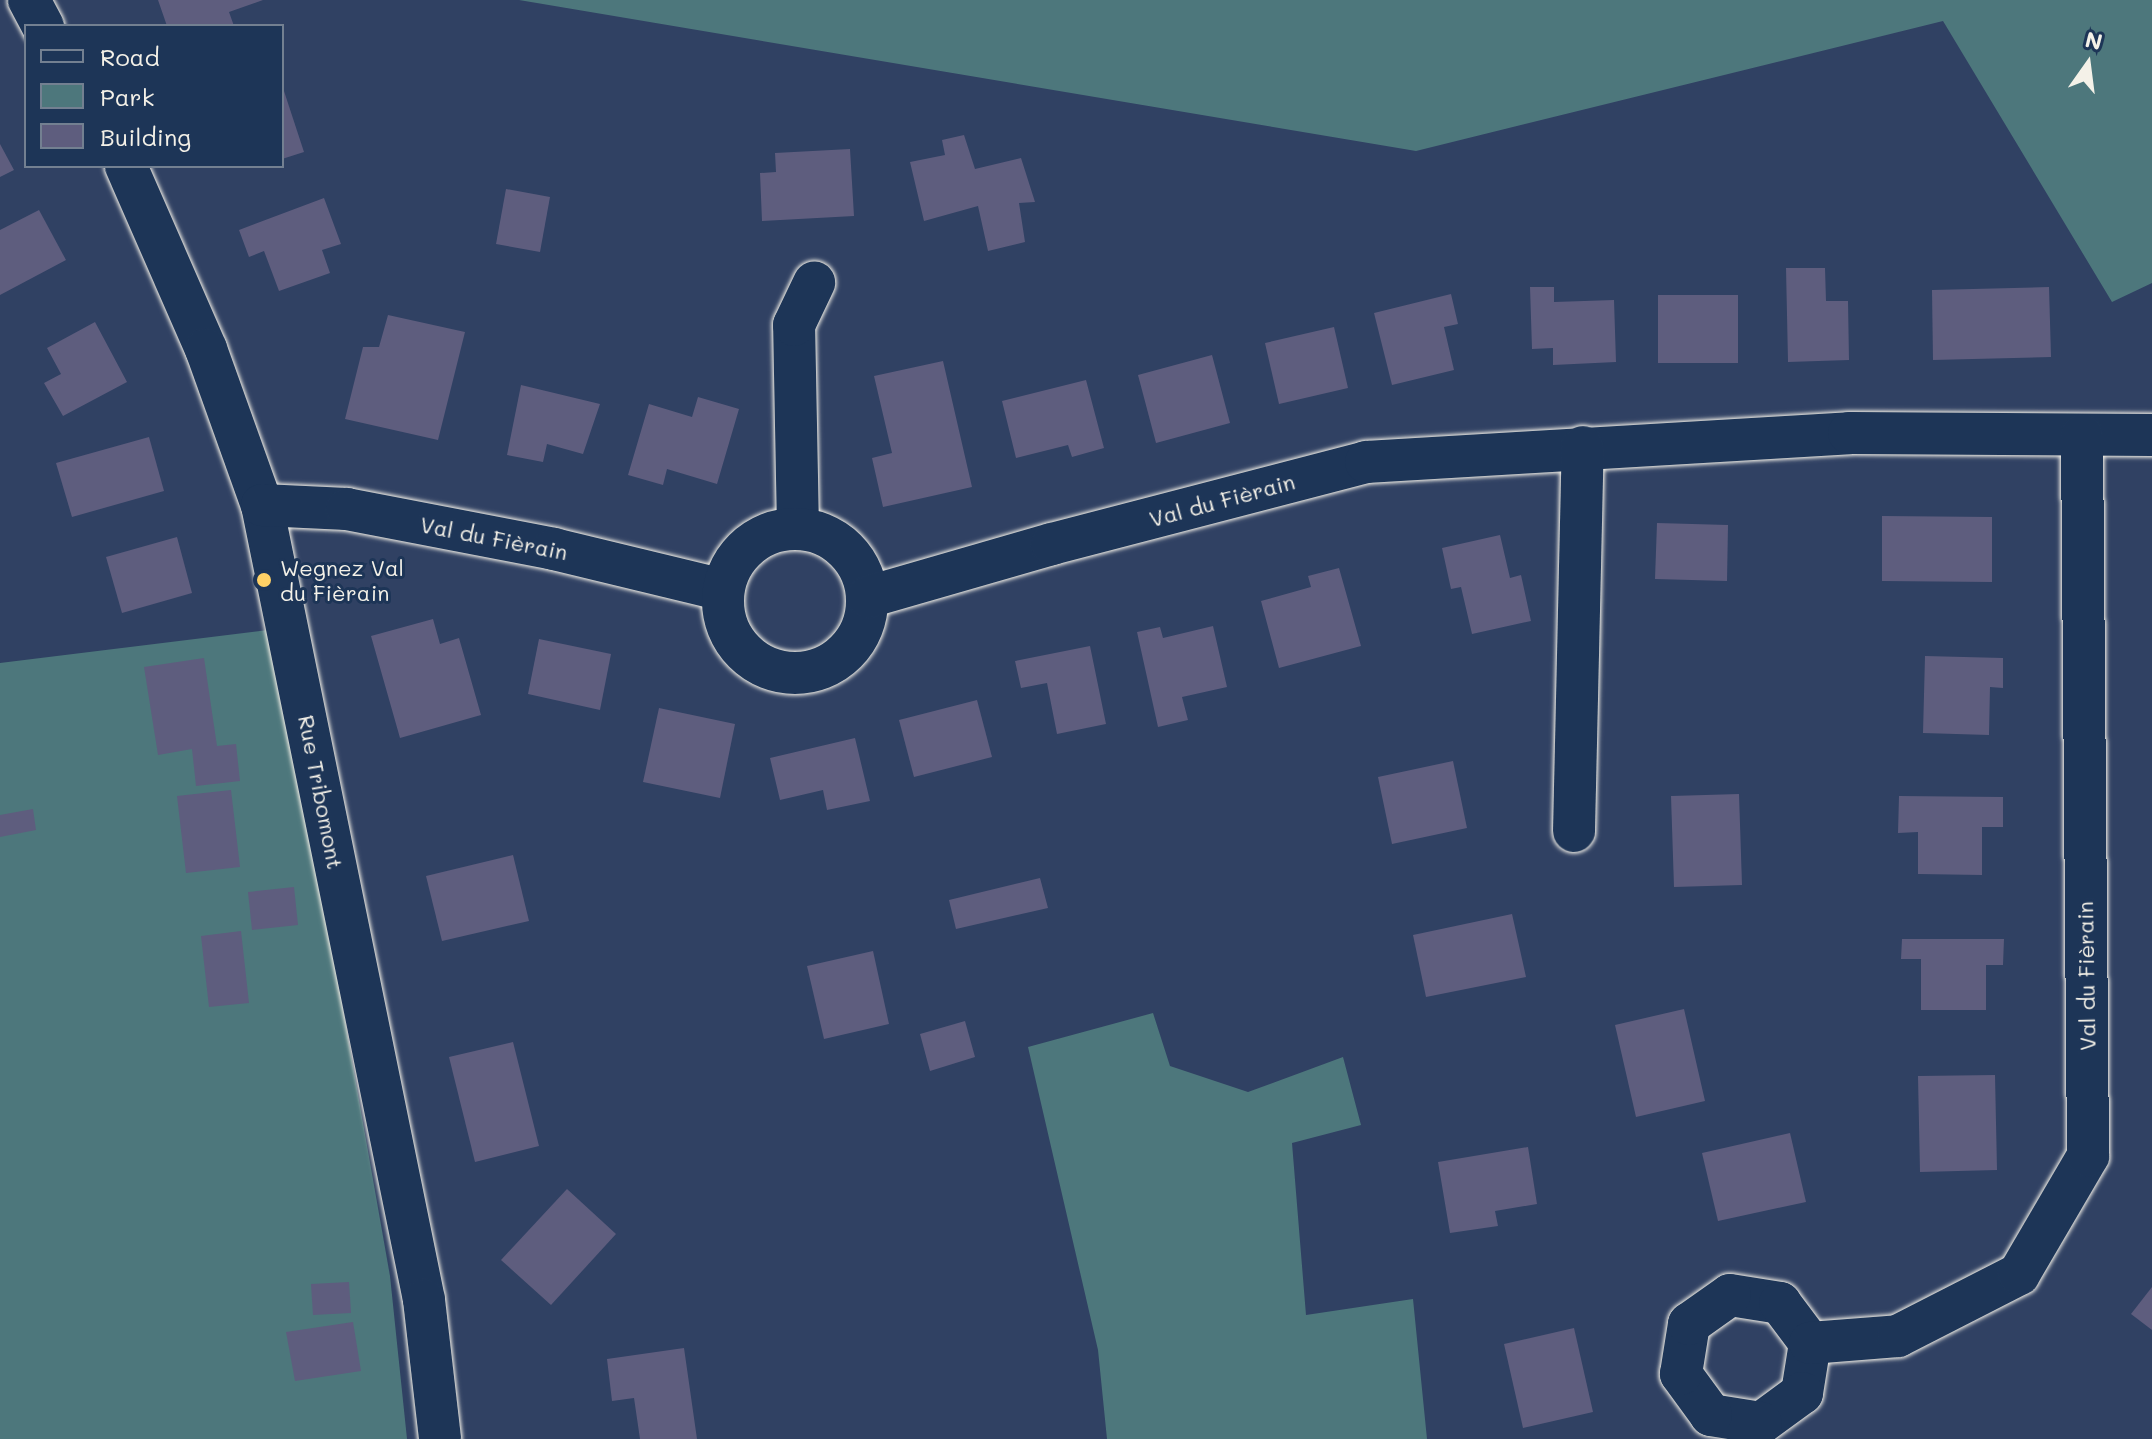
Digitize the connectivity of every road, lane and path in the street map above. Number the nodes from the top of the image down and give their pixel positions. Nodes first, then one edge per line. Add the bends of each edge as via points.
1 (29, 0) edge
2 (42, 24) edge
3 (127, 168) edge
4 (814, 283) dead end
5 (2082, 435) junction
6 (2152, 435) edge
7 (1583, 447) junction
8 (262, 505) junction
9 (798, 529) junction
10 (723, 590) junction
11 (868, 597) junction
12 (1574, 831) dead end
13 (1810, 1343) dead end
14 (440, 1439) edge

1 - 2 street
3 - 8 street, Rue Tribomont via 206,349
4 - 9 street via 794,325
5 - 6 street, Val du Fièrain
5 - 7 street, Val du Fièrain via 1849,433
5 - 13 street, Val du Fièrain via 2088,1156 2019,1274 1898,1336
7 - 11 street, Val du Fièrain via 1366,462
7 - 12 street
8 - 10 street, Val du Fièrain via 347,509 554,549
8 - 14 street, Rue Tribomont via 424,1300
9 - 10 street via 772,532 749,545 732,566
9 - 11 street via 822,533 846,550 862,572
10 - 11 street via 726,624 745,654 775,671 809,673 840,658 861,631

